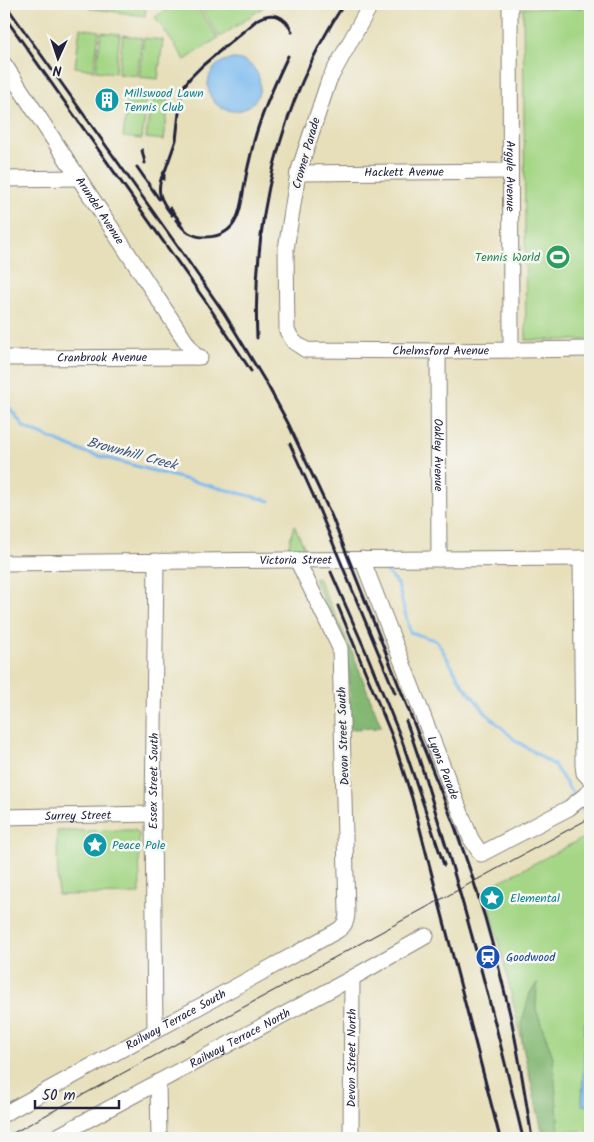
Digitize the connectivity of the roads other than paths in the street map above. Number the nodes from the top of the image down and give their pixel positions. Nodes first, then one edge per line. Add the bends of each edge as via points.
1 (371, 4) edge
2 (510, 4) edge
3 (4, 64) edge
4 (510, 171) junction
5 (298, 173) junction
6 (79, 178) junction
7 (4, 179) edge
8 (294, 342) joint
9 (590, 349) edge
10 (511, 350) junction
11 (438, 351) junction
12 (198, 357) joint
13 (4, 358) edge
14 (586, 558) edge
15 (362, 559) junction
16 (439, 559) junction
17 (297, 560) junction
18 (156, 561) junction
19 (4, 563) edge
20 (589, 784) edge
21 (153, 814) junction
22 (4, 817) edge
23 (346, 922) joint
24 (426, 936) dead end
25 (352, 978) junction
26 (155, 1031) junction
27 (158, 1082) junction
28 (4, 1114) edge
29 (54, 1138) edge
30 (159, 1138) edge
31 (351, 1138) edge

1 - 5 street, Cromer Parade via 329,80
2 - 4 street, Argyle Avenue
3 - 6 street, Arundel Avenue
4 - 5 street, Hackett Avenue
4 - 10 street, Argyle Avenue
5 - 8 street, Cromer Parade via 286,249 288,331
6 - 7 street
6 - 12 street, Arundel Avenue
8 - 11 street, Chelmsford Avenue via 306,350
9 - 10 street, Chelmsford Avenue
10 - 11 street, Chelmsford Avenue
11 - 16 street, Oakley Avenue
12 - 13 street, Cranbrook Avenue
14 - 16 street, Victoria Street
14 - 20 street via 583,765
15 - 16 street, Victoria Street
15 - 17 street, Victoria Street
15 - 20 street, Lyons Parade via 471,839 481,854 569,808
17 - 18 street, Victoria Street
17 - 23 street, Devon Street South via 340,648
18 - 19 street, Victoria Street
18 - 21 street, Essex Street South
21 - 22 street, Surrey Street
21 - 26 street, Essex Street South
23 - 26 street, Railway Terrace South via 335,932
24 - 25 street, Railway Terrace North
25 - 27 street, Railway Terrace North
25 - 31 street, Devon Street North
26 - 28 street, Railway Terrace South
27 - 29 street, Railway Terrace North
27 - 30 street

